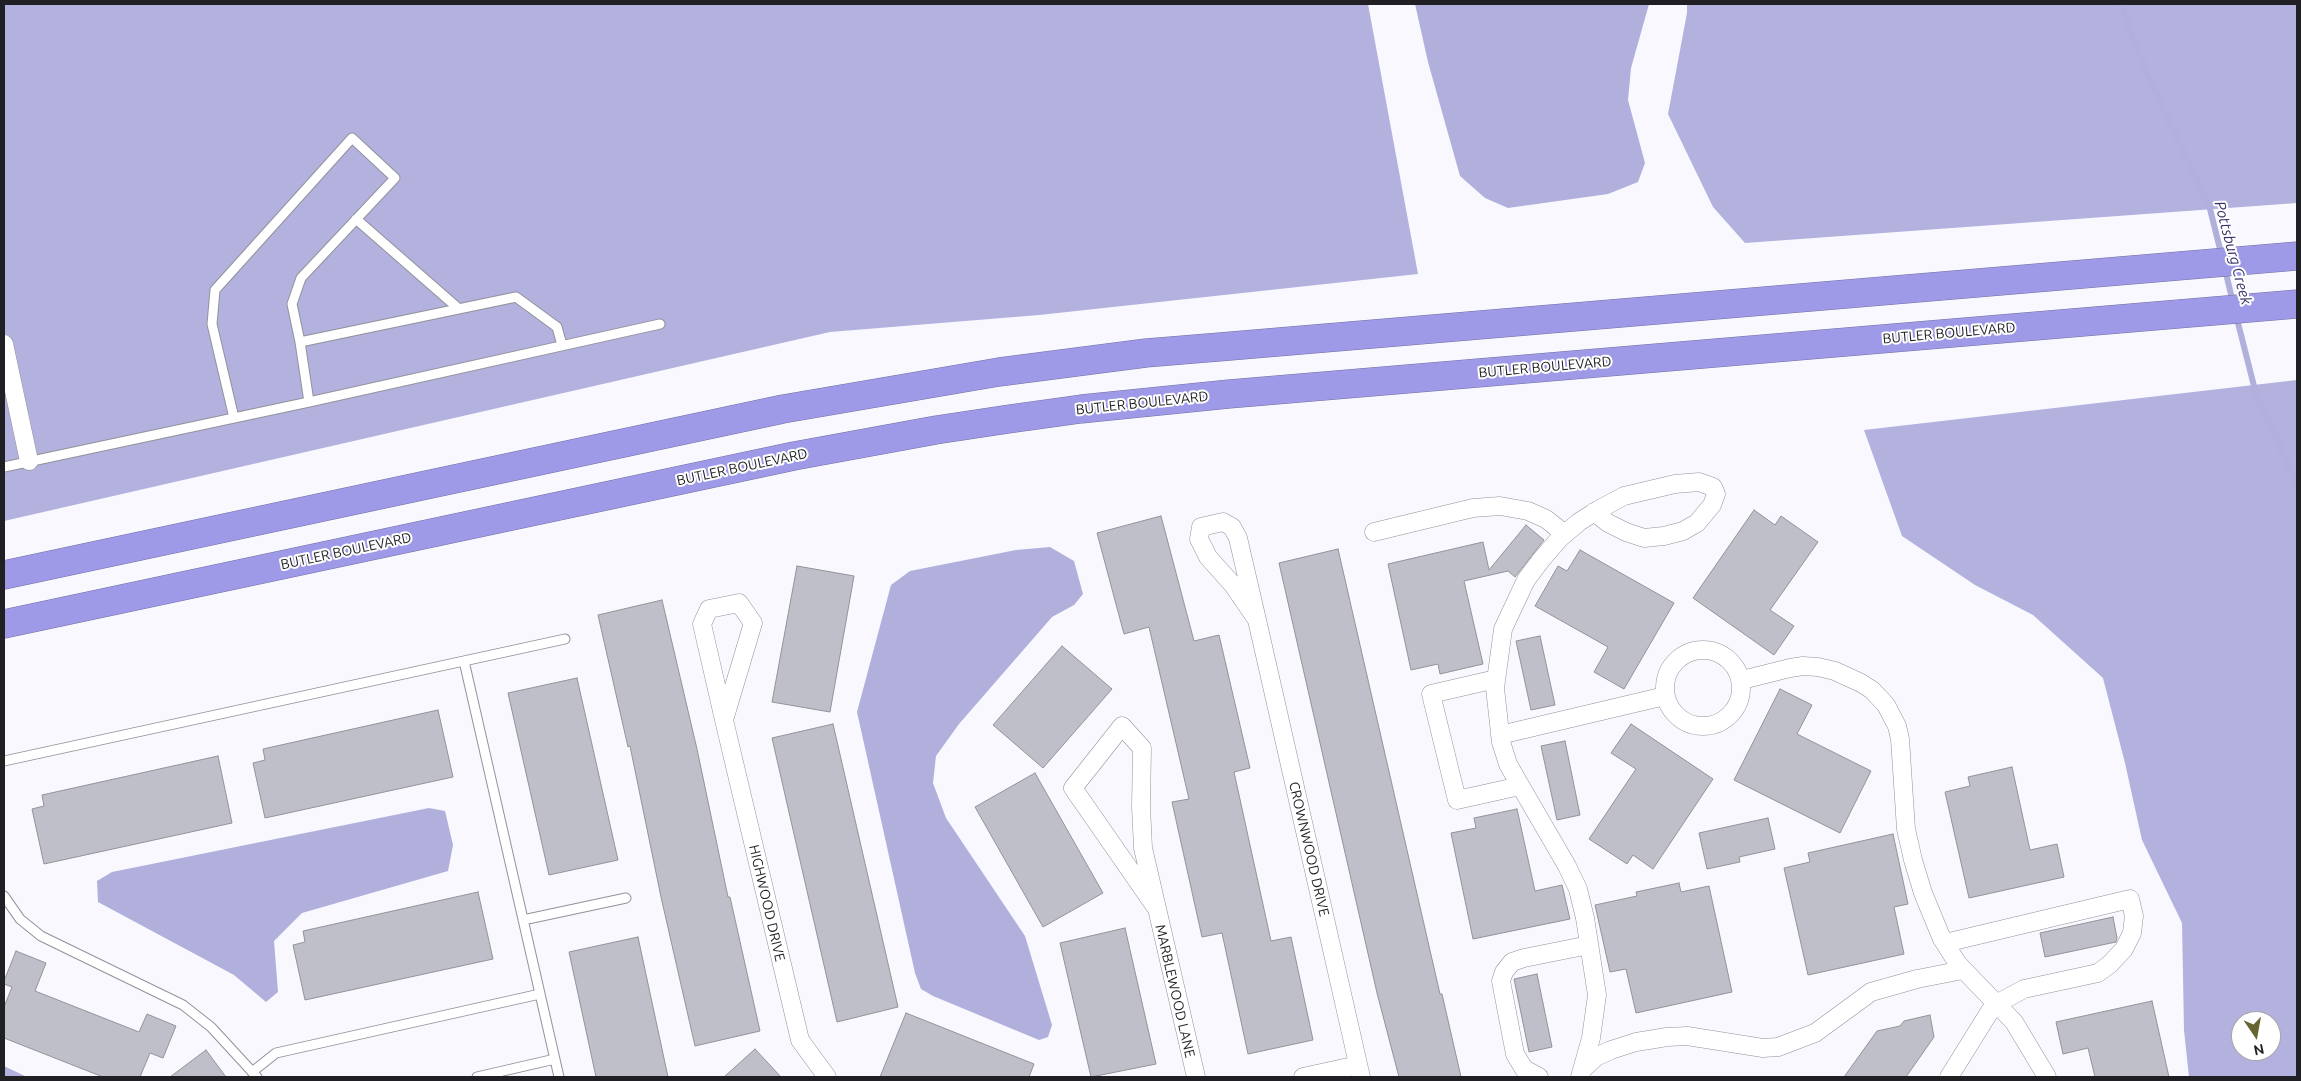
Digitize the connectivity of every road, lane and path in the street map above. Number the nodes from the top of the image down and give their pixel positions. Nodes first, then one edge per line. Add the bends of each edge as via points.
1 (356, 219) junction
2 (2297, 256) edge
3 (2297, 304) edge
4 (458, 309) junction
5 (660, 324) dead end
6 (300, 342) junction
7 (4, 344) edge
8 (562, 346) junction
9 (309, 402) junction
10 (234, 418) junction
11 (29, 462) junction
12 (4, 467) edge
13 (1594, 512) junction
14 (1374, 532) dead end
15 (1565, 534) junction
16 (4, 575) edge
17 (1257, 620) junction
18 (4, 624) edge
19 (565, 639) dead end
20 (464, 661) junction
21 (1496, 679) junction
22 (1742, 680) junction
23 (1665, 696) junction
24 (724, 720) junction
25 (1500, 735) junction
26 (4, 761) edge
27 (1520, 786) junction
28 (4, 896) edge
29 (626, 898) dead end
30 (1155, 906) junction
31 (523, 920) junction
32 (1945, 943) junction
33 (1590, 945) junction
34 (1963, 970) junction
35 (540, 994) junction
36 (1996, 1003) junction
37 (555, 1059) junction
38 (1360, 1071) edge
39 (1582, 1072) edge
40 (254, 1075) edge
41 (477, 1077) edge
42 (559, 1077) edge
43 (827, 1077) edge
44 (1196, 1077) edge
45 (1303, 1077) edge
46 (1539, 1077) edge
47 (1949, 1077) edge
48 (2047, 1077) edge

1 - 4 lane
1 - 6 lane via 301,278 292,304
1 - 10 lane via 395,178 352,138 215,290 212,324
2 - 16 highway via 1155,352 999,372 783,409
3 - 18 highway, BUTLER BOULEVARD via 1230,394 1000,420 794,456
4 - 6 lane
4 - 8 lane via 516,297 557,327
5 - 8 lane
6 - 9 lane
7 - 11 street
8 - 9 lane
9 - 10 lane
10 - 11 lane
11 - 12 lane
13 - 13 street via 1626,532 1644,538 1664,536 1697,523 1712,505 1716,494 1713,486 1699,482 1675,484 1624,496
13 - 15 street
14 - 15 street via 1473,508 1500,506 1528,511 1546,519
15 - 21 street via 1526,580 1513,606 1503,629
17 - 17 street, CROWNWOOD DRIVE via 1233,585 1208,558 1199,539 1201,527 1223,522 1232,527 1238,538
17 - 38 street, CROWNWOOD DRIVE
19 - 20 lane
20 - 26 lane
20 - 31 lane
21 - 25 street
21 - 27 street via 1431,694 1457,800
22 - 23 street via 1729,659 1708,650 1695,650 1674,662 1668,672
22 - 23 street via 1738,706 1718,724 1705,727 1679,719
22 - 32 street via 1790,668 1818,667 1861,683 1886,705 1900,739 1904,814 1913,860 1923,893
23 - 25 street
24 - 24 street, HIGHWOOD DRIVE via 753,623 739,603 709,609 702,624
24 - 43 street, HIGHWOOD DRIVE via 800,1040
25 - 27 street via 1508,764
27 - 33 street via 1549,832 1578,889
28 - 40 lane via 20,919 41,936 184,1004 211,1027
29 - 31 lane
30 - 30 street, MARBLEWOOD LANE via 1073,788 1122,726 1142,748 1143,848
30 - 44 street, MARBLEWOOD LANE
31 - 35 lane
32 - 34 street
32 - 36 street via 2130,899 2134,916 2132,933 2124,949 2110,964 2098,973 2024,989
33 - 39 street via 1596,995
33 - 46 street via 1512,962 1504,972 1501,981 1515,1054 1524,1069
34 - 36 street
34 - 39 street via 1871,992 1815,1032 1778,1046 1762,1048 1687,1036 1667,1037 1611,1050 1596,1057
35 - 37 lane
35 - 40 lane via 276,1053
36 - 47 street
36 - 48 street via 2014,1022
37 - 41 lane
37 - 42 lane
38 - 45 street

